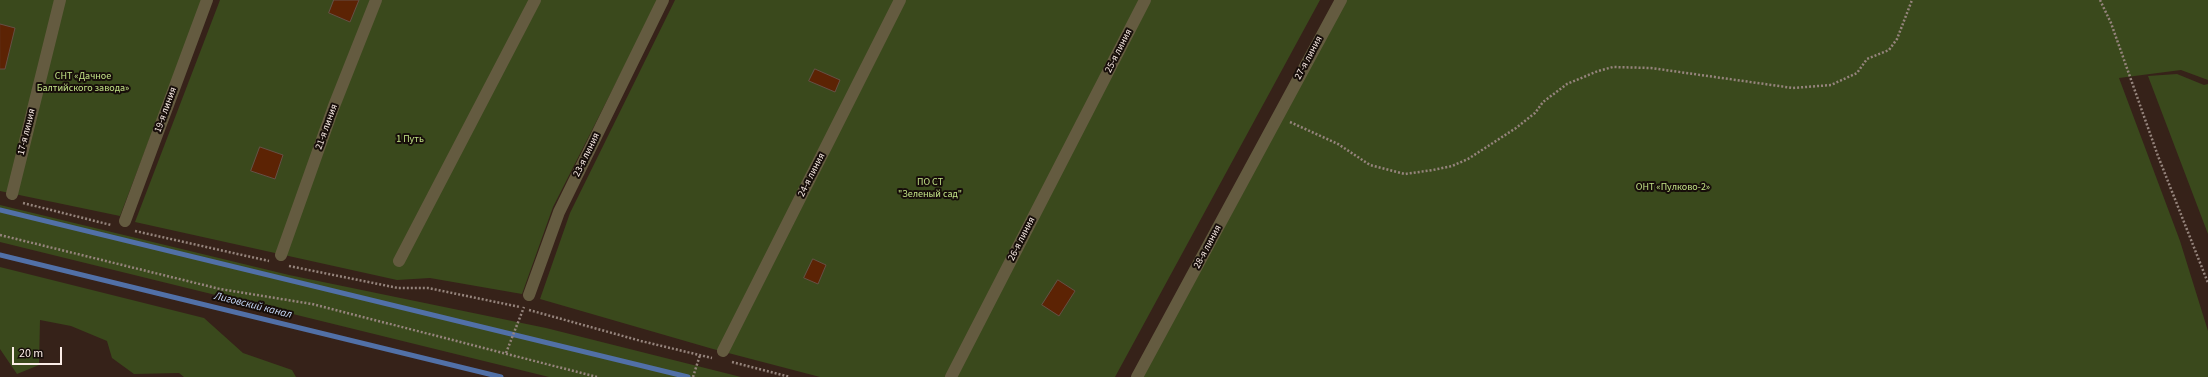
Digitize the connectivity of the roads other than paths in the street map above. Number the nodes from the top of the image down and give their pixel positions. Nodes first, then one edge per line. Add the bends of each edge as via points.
1 (60, 0) edge
2 (207, 0) edge
3 (376, 0) edge
4 (535, 0) edge
5 (663, 0) edge
6 (900, 0) edge
7 (1145, 0) edge
8 (1341, 0) edge
9 (1094, 101) joint
10 (1278, 116) joint
11 (15, 198) road end
12 (123, 225) road end
13 (283, 260) road end
14 (399, 261) dead end
15 (529, 295) dead end
16 (723, 357) road end
17 (951, 377) edge
18 (1137, 377) edge

1 - 11 lane, 17-я линия
2 - 12 lane, 19-я линия
3 - 13 lane, 21-я линия via 334,106
4 - 14 lane
5 - 15 lane, 23-я линия via 559,212
6 - 16 lane, 24-я линия
7 - 9 lane, 25-я линия
8 - 10 lane, 27-я линия
9 - 17 lane, 26-я линия
10 - 18 lane, 28-я линия

